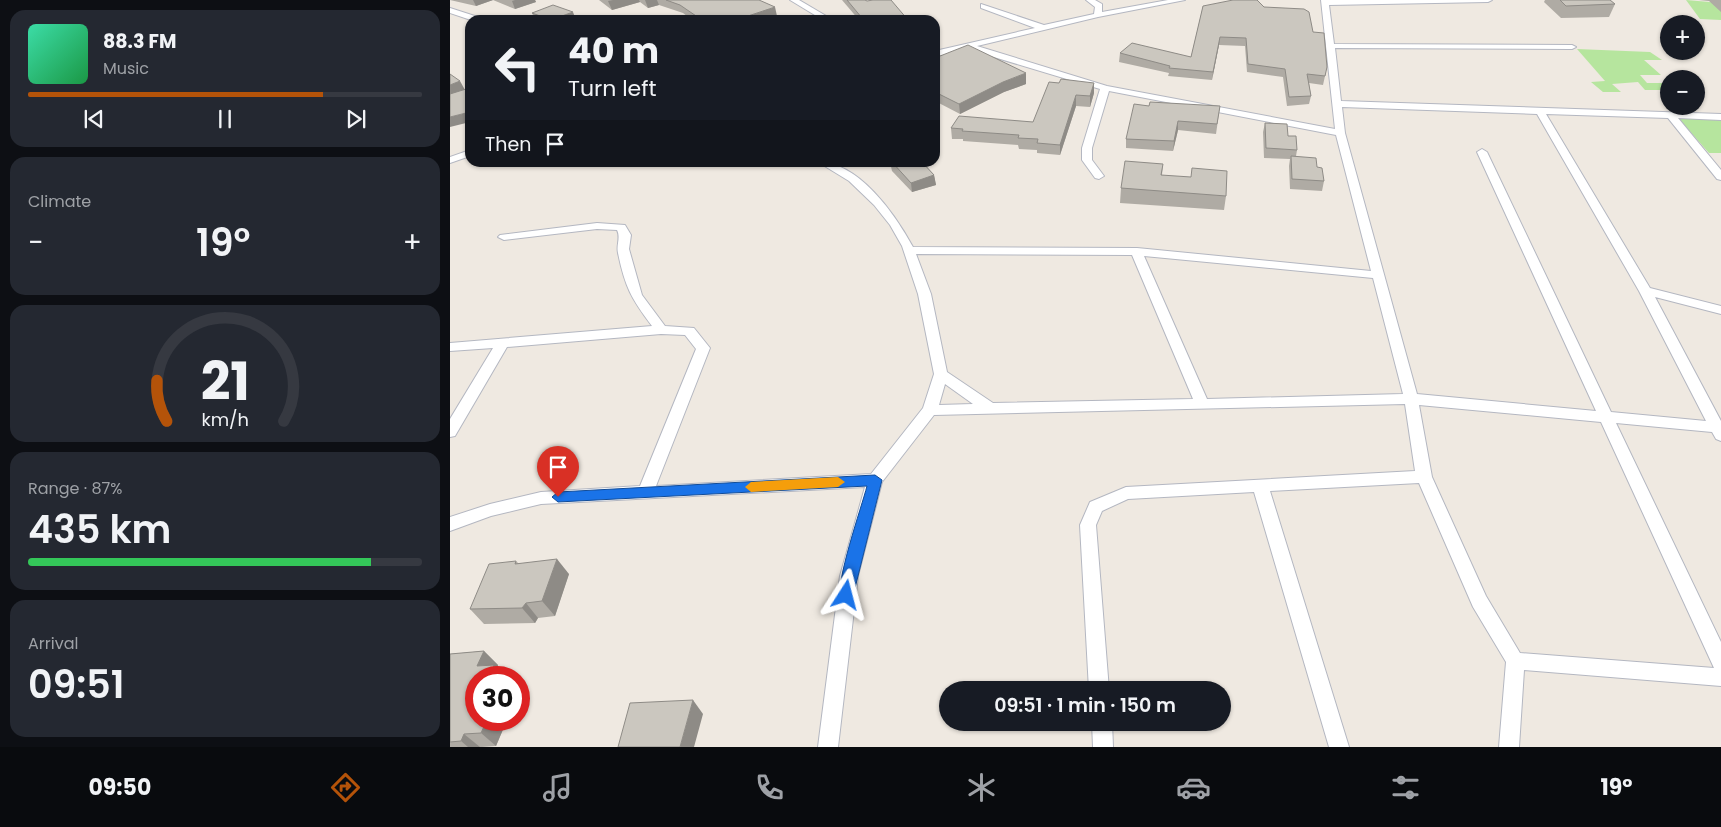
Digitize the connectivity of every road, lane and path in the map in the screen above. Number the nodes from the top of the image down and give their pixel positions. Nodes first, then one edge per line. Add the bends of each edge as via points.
1 (794, 0) edge
2 (1090, 0) edge
3 (1181, 0) edge
4 (1481, 0) edge
5 (1488, 0) edge
6 (1326, 2) edge
7 (984, 6) dead end
8 (450, 10) edge
9 (465, 15) edge
10 (820, 15) edge
11 (1098, 15) junction
12 (1044, 28) junction
13 (967, 46) junction
14 (1330, 46) junction
15 (1572, 47) dead end
16 (940, 53) edge
17 (1105, 88) junction
18 (1336, 104) junction
19 (1540, 110) junction
20 (1671, 116) junction
21 (1721, 117) edge
22 (1340, 133) junction
23 (1482, 152) dead end
24 (465, 155) edge
25 (450, 160) edge
26 (831, 167) edge
27 (1098, 176) dead end
28 (1721, 177) edge
29 (504, 237) dead end
30 (911, 250) junction
31 (1137, 252) junction
32 (1376, 275) junction
33 (1645, 291) junction
34 (1721, 310) edge
35 (661, 330) junction
36 (504, 341) junction
37 (450, 347) edge
38 (941, 374) junction
39 (1411, 399) junction
40 (1202, 403) junction
41 (988, 407) junction
42 (930, 410) junction
43 (1605, 415) junction
44 (1718, 431) edge
45 (450, 432) edge
46 (1424, 477) junction
47 (875, 480) junction
48 (1260, 486) junction
49 (645, 493) junction
50 (450, 524) edge
51 (1516, 661) junction
52 (1721, 662) edge
53 (1721, 677) edge
54 (1098, 681) edge
55 (1102, 731) edge
56 (828, 747) edge
57 (1103, 747) edge
58 (1339, 747) edge
59 (1509, 747) edge

1 - 10 street
2 - 11 street via 1099,6
3 - 11 street
4 - 5 street
4 - 6 street
6 - 14 street
7 - 12 street
8 - 9 street
11 - 12 street
12 - 13 street
13 - 16 street
13 - 17 street
14 - 15 street
14 - 18 street
17 - 22 street
17 - 27 street via 1087,148 1087,160
18 - 19 street
18 - 22 street
19 - 20 street
19 - 33 street
20 - 21 street
20 - 28 street
22 - 32 street
23 - 43 street
24 - 25 street
26 - 30 street via 856,182 887,214
29 - 35 street via 597,226 620,227 625,235 623,249 636,296
30 - 31 street
30 - 38 street via 924,286
31 - 32 street
31 - 40 street
32 - 39 street
33 - 34 street
33 - 44 street
35 - 36 street
35 - 49 street via 689,331 703,348
36 - 37 street
36 - 45 street
38 - 41 street
38 - 42 street
39 - 40 street
39 - 43 street
39 - 46 street
40 - 41 street
41 - 42 street
42 - 47 street
43 - 44 street
43 - 52 street
46 - 48 street
46 - 51 street via 1479,601
47 - 49 street
47 - 56 street via 849,576
48 - 54 street via 1126,493 1096,508 1088,525
48 - 58 street
49 - 50 street via 541,498
51 - 53 street
51 - 59 street
55 - 57 street

